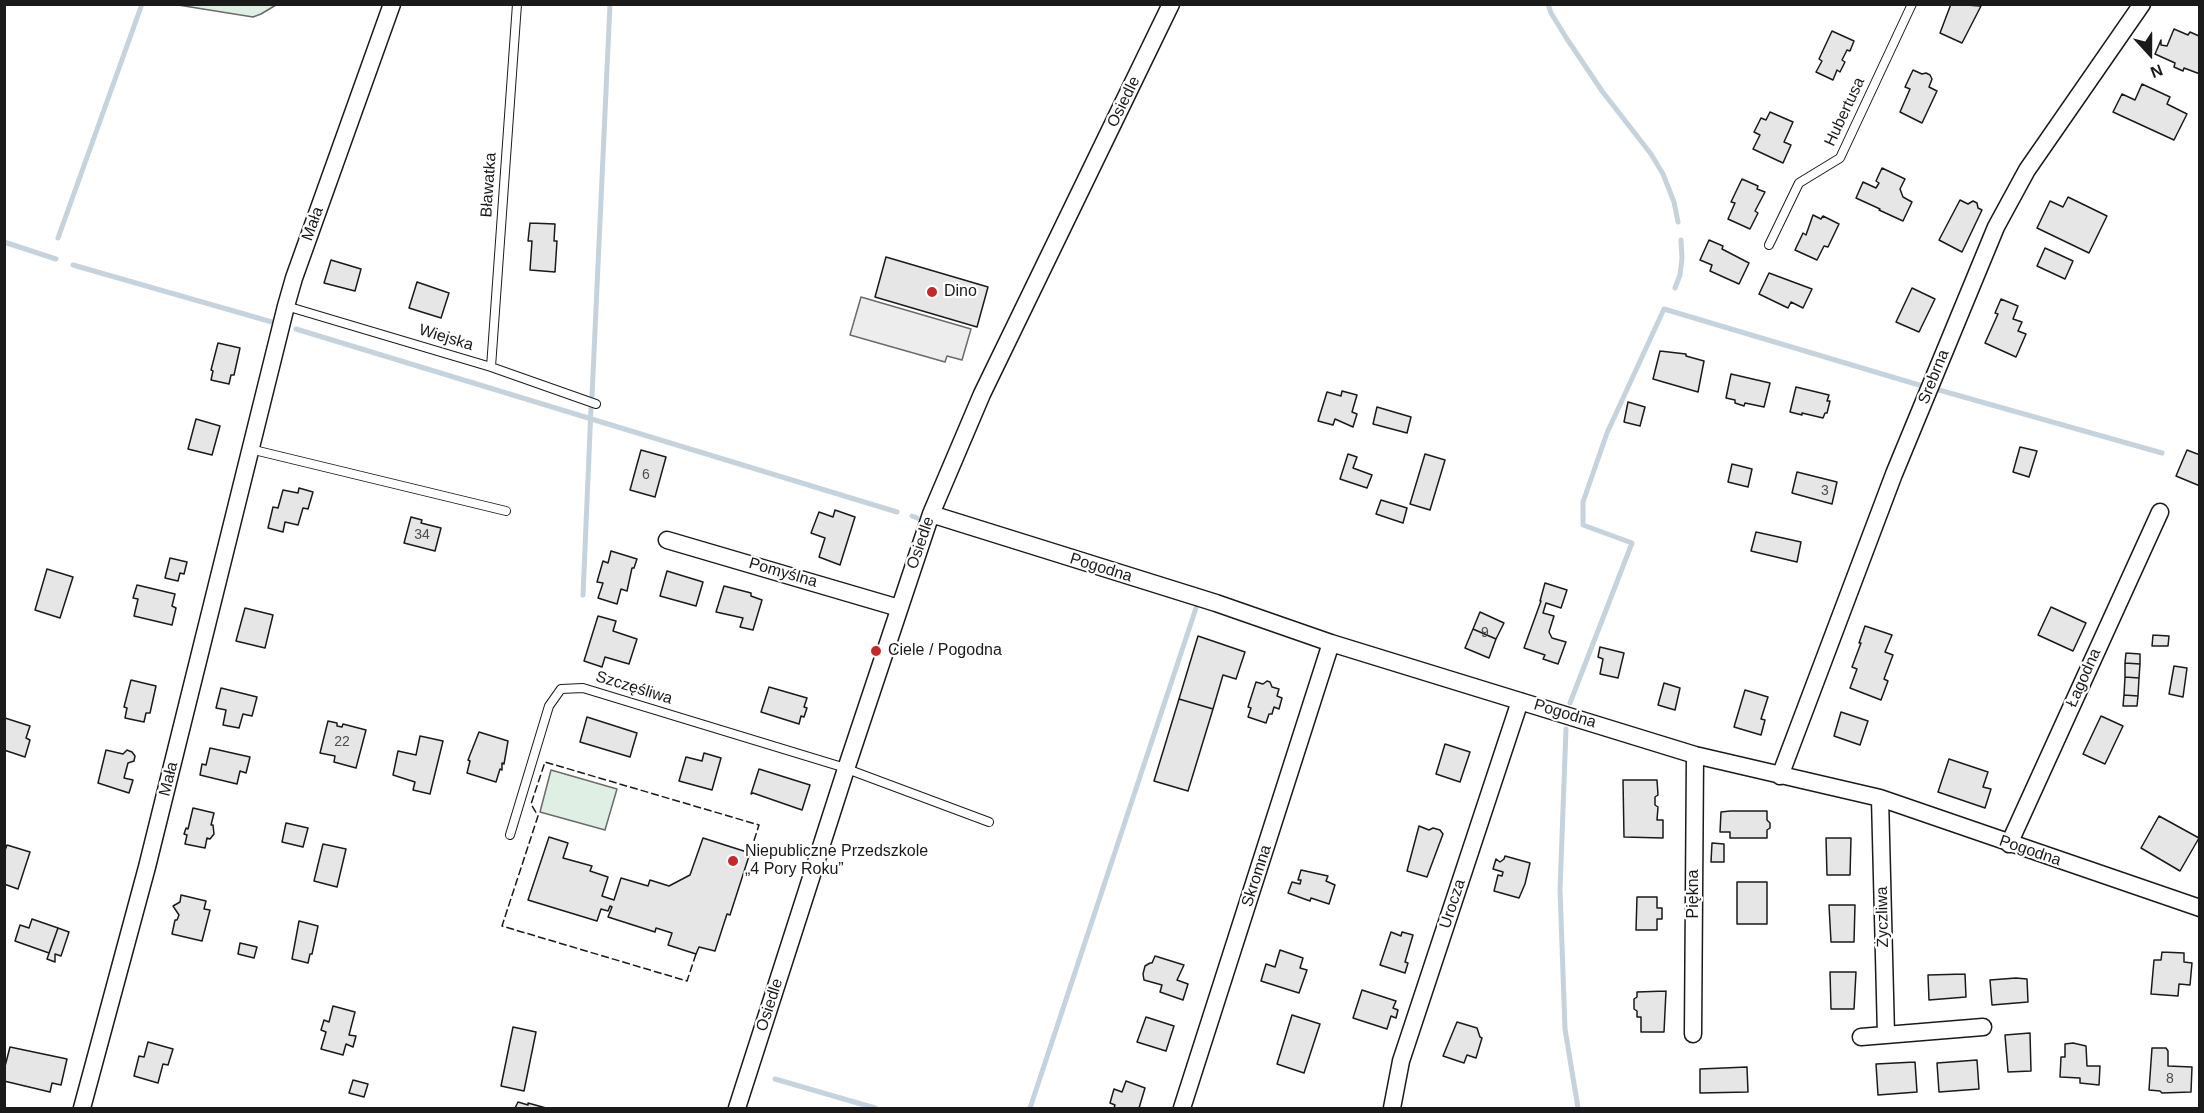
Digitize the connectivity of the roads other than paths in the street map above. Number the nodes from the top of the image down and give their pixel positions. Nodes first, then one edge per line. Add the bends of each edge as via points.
1 (392, 4) edge
2 (517, 4) edge
3 (1171, 4) edge
4 (1912, 4) edge
5 (2142, 4) edge
6 (1769, 245) dead end
7 (286, 306) junction
8 (491, 368) junction
9 (596, 404) dead end
10 (250, 448) junction
11 (506, 511) dead end
12 (2160, 512) dead end
13 (931, 514) junction
14 (667, 540) dead end
15 (899, 608) junction
16 (1331, 643) junction
17 (1520, 700) junction
18 (1695, 755) junction
19 (846, 769) junction
20 (1780, 776) junction
21 (1880, 798) junction
22 (989, 822) dead end
23 (510, 835) dead end
24 (2009, 844) junction
25 (2199, 908) edge
26 (1983, 1027) dead end
27 (1693, 1034) dead end
28 (1886, 1035) junction
29 (1861, 1037) dead end
30 (82, 1108) edge
31 (737, 1108) edge
32 (1182, 1108) edge
33 (1392, 1108) edge

1 - 7 street, Mała
2 - 8 lane, Bławatka
3 - 13 street, Osiedle via 982,394
4 - 6 lane, Hubertusa via 1840,158 1799,183
5 - 20 street, Srebrna via 2026,170 1996,227 1894,474
7 - 8 lane, Wiejska
7 - 10 street, Mała
8 - 9 lane, Wiejska
10 - 11 lane
10 - 30 street, Mała via 147,867
12 - 24 street, Łagodna
13 - 15 street, Osiedle
13 - 16 street, Pogodna
14 - 15 street, Pomyślna
15 - 19 street, Osiedle
16 - 17 street, Pogodna
16 - 32 street, Skromna
17 - 18 street, Pogodna
17 - 33 street, Urocza via 1401,1061
18 - 20 street, Pogodna
18 - 27 street, Piękna
19 - 22 lane
19 - 23 lane, Szczęśliwa via 583,688 561,689 549,706
19 - 31 street, Osiedle
20 - 21 street, Pogodna
21 - 24 street, Pogodna
21 - 28 street, Życzliwa
24 - 25 street, Pogodna
26 - 28 street
28 - 29 street

